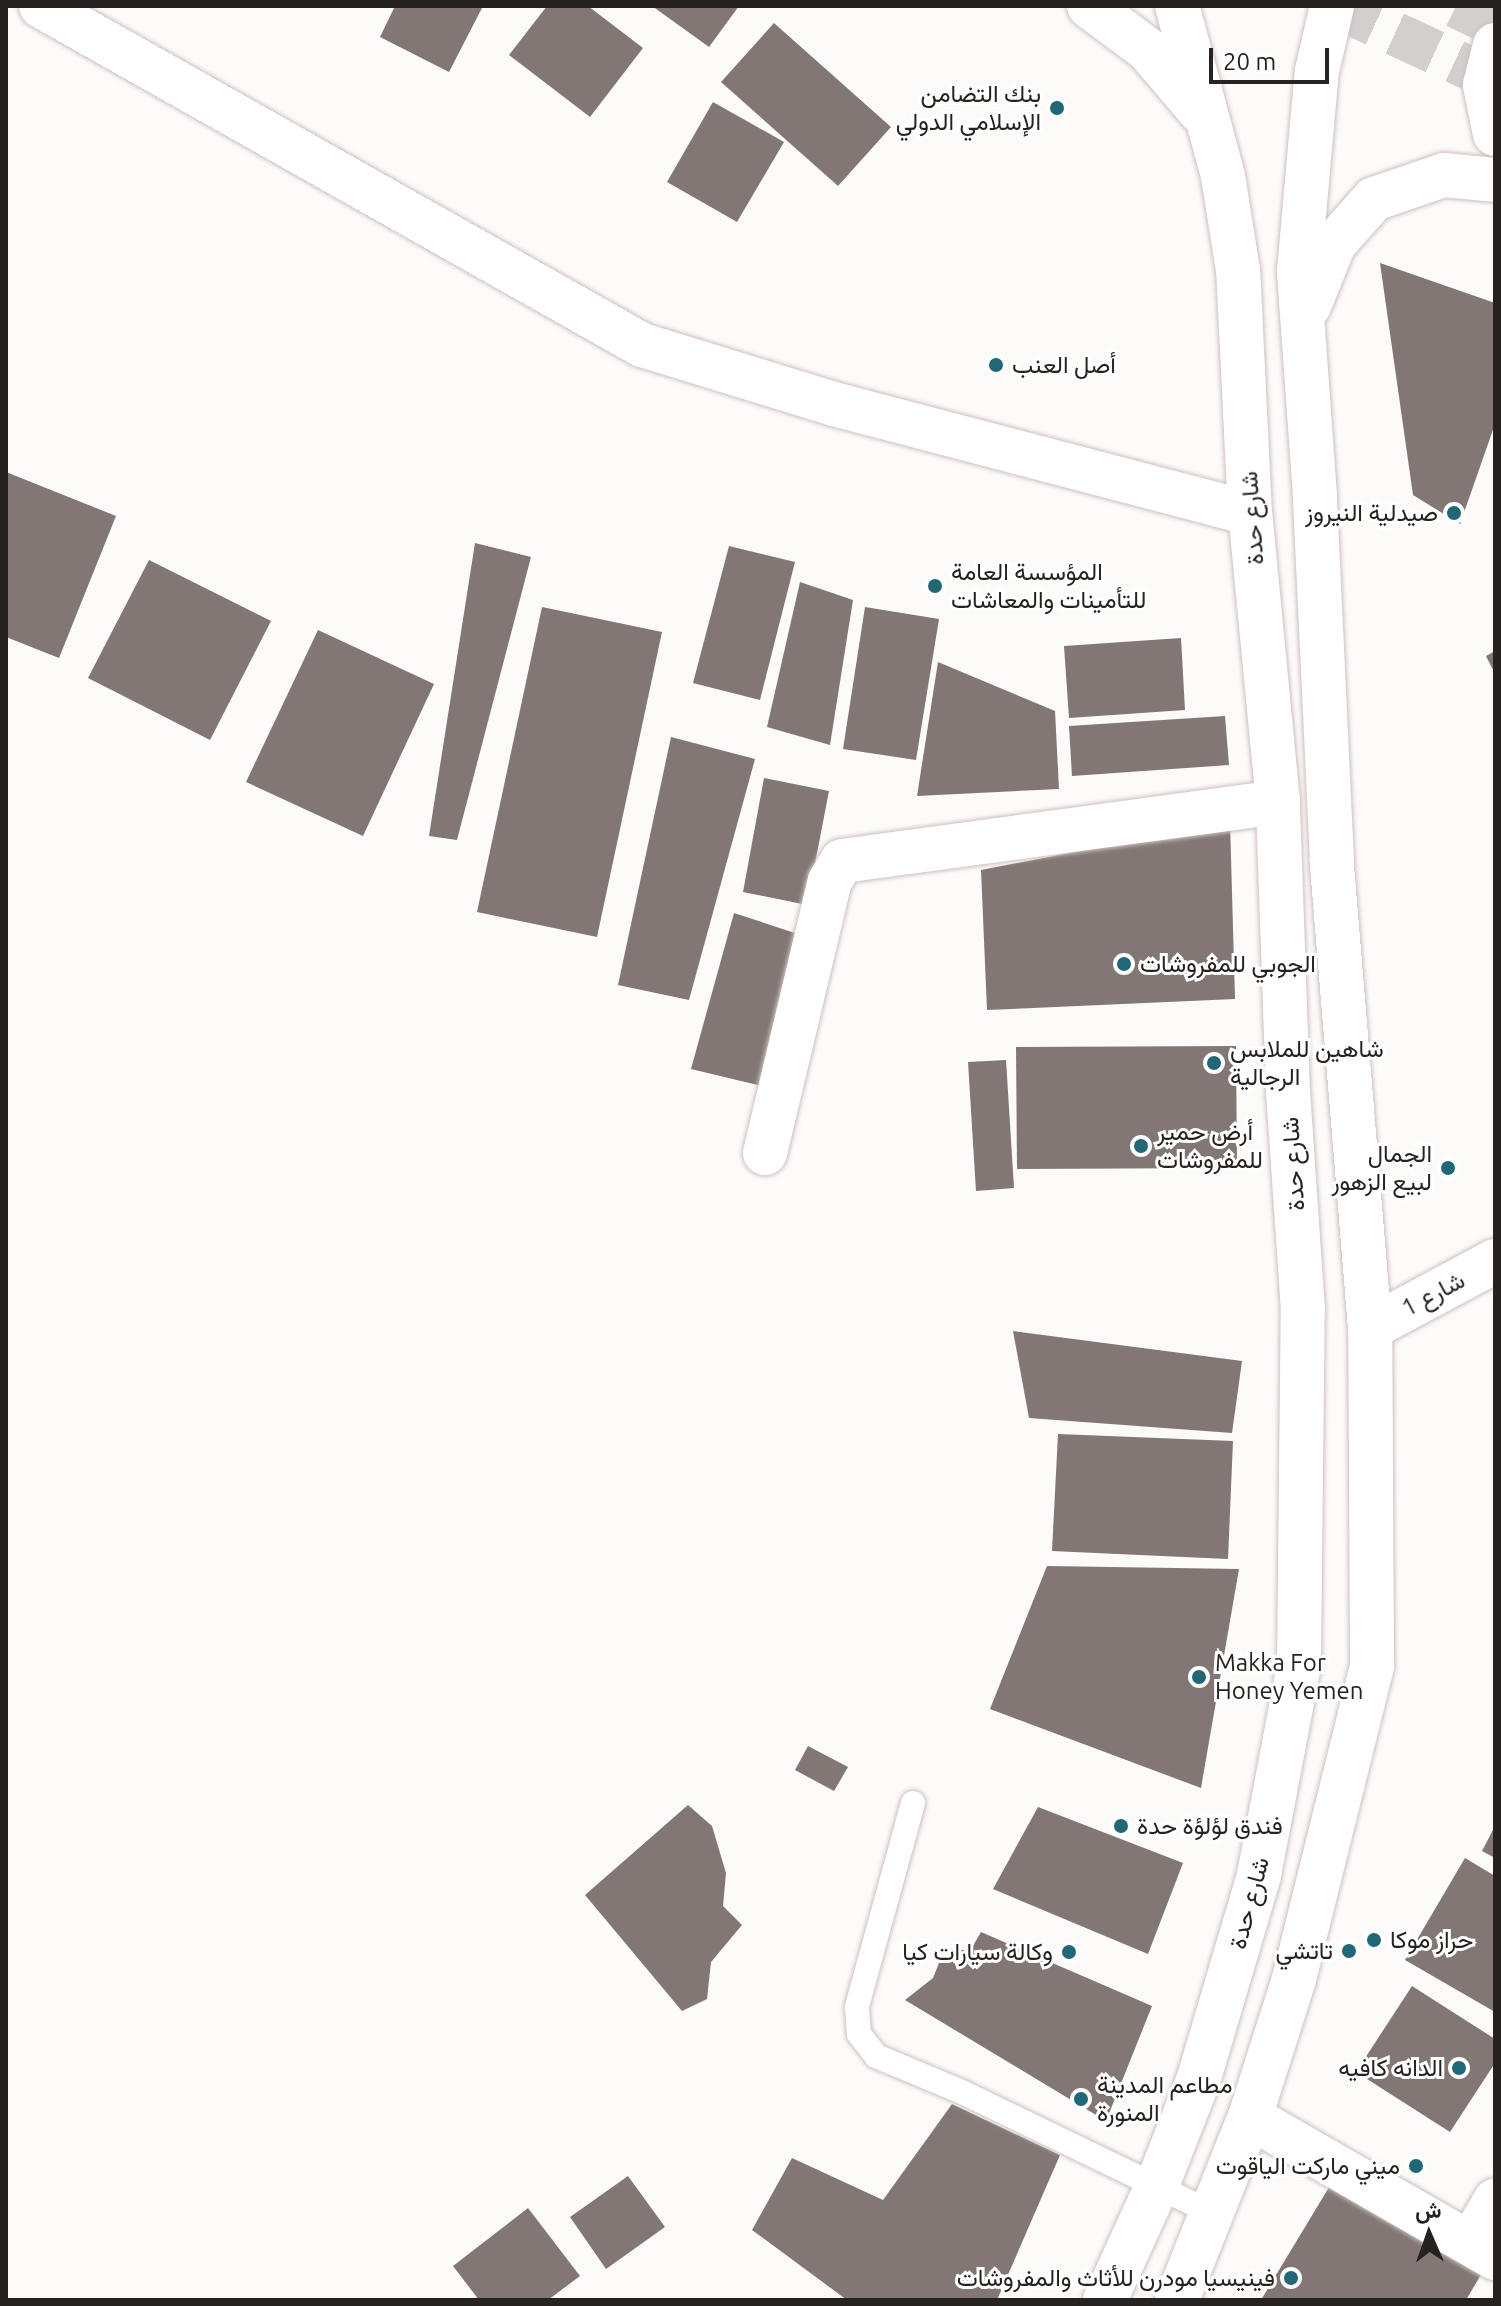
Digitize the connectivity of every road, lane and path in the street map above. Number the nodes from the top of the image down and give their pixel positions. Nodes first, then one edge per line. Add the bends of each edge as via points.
1 (41, 6) edge
2 (1089, 6) edge
3 (1177, 6) edge
4 (1332, 6) edge
5 (1495, 45) edge
6 (1206, 118) junction
7 (1495, 134) edge
8 (1495, 180) edge
9 (1305, 316) junction
10 (1250, 513) junction
11 (1278, 802) junction
12 (765, 1153) dead end
13 (1495, 1261) edge
14 (1370, 1328) junction
15 (1373, 1513) junction
16 (1303, 1523) junction
17 (913, 1803) dead end
18 (1250, 2117) junction
19 (1156, 2188) junction
20 (1495, 2201) edge
21 (1212, 2213) junction
22 (1483, 2250) edge
23 (1105, 2300) edge
24 (1177, 2300) edge

1 - 10 main road via 642,345 834,404
2 - 6 main road via 1148,50
3 - 6 main road, شارع حدة
4 - 9 main road via 1317,71 1308,167 1299,271
5 - 7 main road via 1485,85
6 - 10 main road, شارع حدة via 1223,176 1238,270
8 - 9 main road via 1444,175 1374,199 1334,244
9 - 14 main road via 1332,861
10 - 11 main road, شارع حدة
11 - 12 main road via 842,861 830,881
11 - 16 main road, شارع حدة via 1288,1093 1303,1311
13 - 14 main road, شارع 1
14 - 15 main road
15 - 16 main road
15 - 18 main road via 1372,1666 1294,1979
16 - 19 main road, شارع حدة via 1299,1665 1259,1875 1199,2078
17 - 19 lane via 857,2007 859,2034 876,2056 962,2092
18 - 21 main road
18 - 22 main road
19 - 21 lane
19 - 23 main road, شارع حدة
20 - 22 main road
21 - 24 main road

